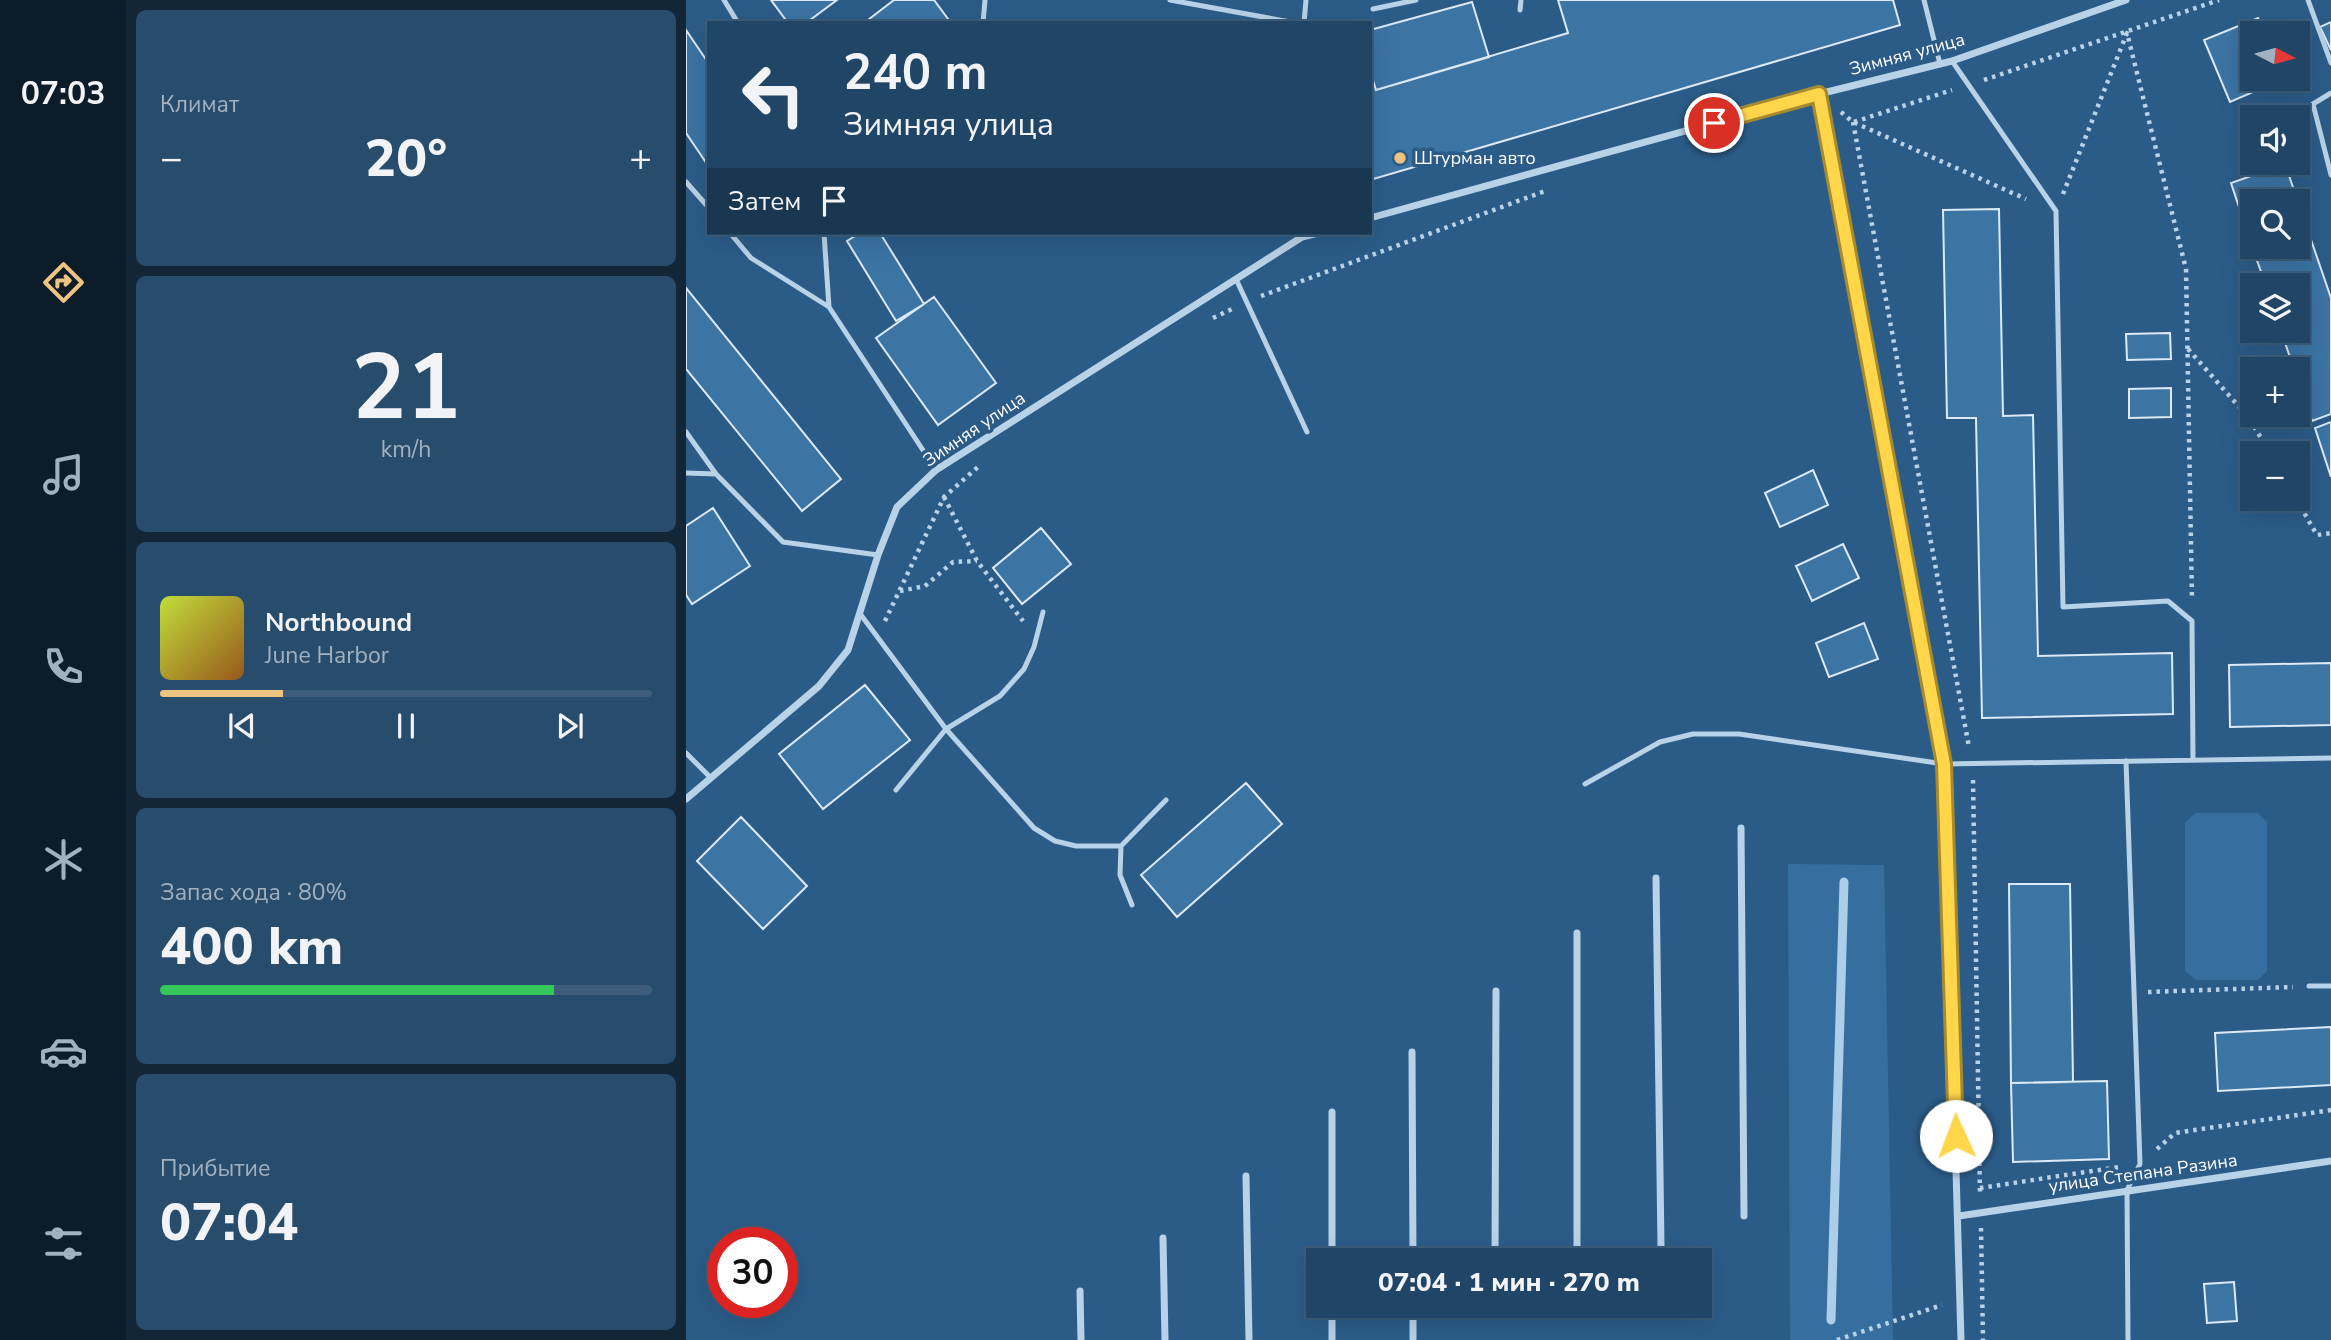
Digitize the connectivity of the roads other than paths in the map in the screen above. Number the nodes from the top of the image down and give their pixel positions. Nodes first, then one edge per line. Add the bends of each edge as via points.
1 (725, 0) edge
2 (985, 0) edge
3 (1170, 0) edge
4 (1306, 0) edge
5 (1416, 0) edge
6 (1521, 0) edge
7 (1924, 0) edge
8 (2126, 0) edge
9 (2308, 0) edge
10 (2109, 3) edge
11 (1373, 9) dead end
12 (1520, 10) dead end
13 (737, 21) edge
14 (984, 21) edge
15 (1285, 21) edge
16 (1304, 21) edge
17 (1952, 61) junction
18 (2331, 63) edge
19 (1940, 64) junction
20 (2331, 93) edge
21 (1819, 94) junction
22 (2331, 176) edge
23 (686, 182) edge
24 (707, 206) edge
25 (1372, 217) edge
26 (732, 235) edge
27 (824, 235) edge
28 (1310, 235) edge
29 (1236, 279) junction
30 (829, 307) junction
31 (686, 432) edge
32 (1307, 432) dead end
33 (936, 470) junction
34 (686, 473) edge
35 (716, 474) junction
36 (878, 555) junction
37 (1043, 612) dead end
38 (861, 615) junction
39 (946, 729) junction
40 (686, 753) edge
41 (2331, 758) edge
42 (2193, 760) junction
43 (2126, 761) junction
44 (1944, 764) junction
45 (711, 778) junction
46 (1585, 784) dead end
47 (896, 790) dead end
48 (686, 799) edge
49 (1166, 800) dead end
50 (1741, 828) dead end
51 (1121, 846) junction
52 (1656, 877) dead end
53 (1132, 905) dead end
54 (1577, 933) dead end
55 (2331, 985) edge
56 (2309, 986) road end
57 (1496, 991) dead end
58 (1412, 1052) dead end
59 (1332, 1112) dead end
60 (2331, 1161) edge
61 (1246, 1176) dead end
62 (2127, 1190) junction
63 (1744, 1216) dead end
64 (1959, 1216) junction
65 (1163, 1238) dead end
66 (1661, 1247) dead end
67 (1332, 1248) edge
68 (1413, 1248) edge
69 (1495, 1248) edge
70 (1577, 1248) edge
71 (1080, 1290) dead end
72 (1332, 1318) edge
73 (1413, 1318) edge
74 (1413, 1339) edge
75 (1081, 1340) edge
76 (1165, 1340) edge
77 (1249, 1340) edge
78 (1332, 1340) edge
79 (1961, 1340) edge
80 (2127, 1340) edge

1 - 13 lane
2 - 14 lane
3 - 15 lane
4 - 16 lane
5 - 11 lane
6 - 12 lane
7 - 19 lane
8 - 10 street, Зимняя улица
9 - 18 lane
10 - 17 street, Зимняя улица
17 - 19 street, Зимняя улица
17 - 42 lane via 2056,211 2063,607 2168,601 2192,621
19 - 21 street, Зимняя улица
20 - 22 lane via 2313,104
21 - 25 street, Зимняя улица
21 - 44 street
23 - 24 lane
26 - 30 lane via 751,258
27 - 30 lane
28 - 29 street, Зимняя улица
29 - 32 lane
29 - 33 street, Зимняя улица
30 - 33 lane
31 - 35 lane
33 - 36 street, Зимняя улица via 897,507
34 - 35 lane
35 - 36 lane via 783,542
36 - 38 street, Зимняя улица
37 - 39 lane via 1024,669 1000,695
38 - 39 lane
38 - 45 street, Зимняя улица via 848,650 819,686
39 - 47 lane
39 - 51 lane via 1034,828 1055,841 1076,846
40 - 45 lane
41 - 42 lane
42 - 43 lane
43 - 44 lane
43 - 62 lane via 2140,1164
44 - 46 lane via 1739,734 1693,734 1660,742
44 - 64 street
45 - 48 street, Зимняя улица
49 - 51 lane
50 - 63 street
51 - 53 lane via 1120,875
52 - 66 street
54 - 70 street
55 - 56 lane
57 - 69 street
58 - 68 street
59 - 67 street
60 - 62 street, улица Степана Разина
61 - 77 street
62 - 64 street, улица Степана Разина
62 - 80 lane
64 - 79 street
65 - 76 street
71 - 75 street
72 - 78 street
73 - 74 street

